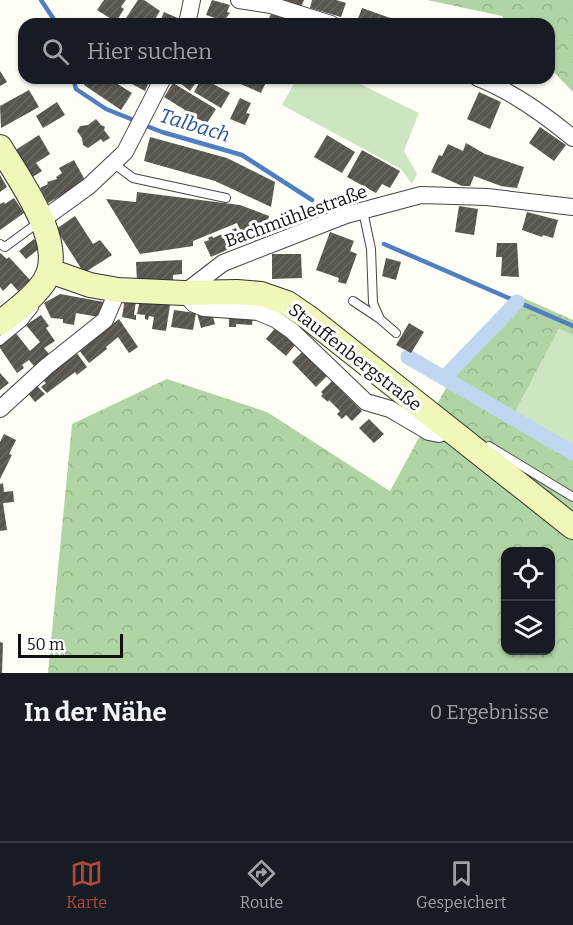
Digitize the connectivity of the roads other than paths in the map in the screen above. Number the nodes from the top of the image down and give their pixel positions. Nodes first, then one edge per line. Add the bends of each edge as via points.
1 (192, 0) edge
2 (240, 0) edge
3 (188, 18) edge
4 (312, 18) edge
5 (160, 84) edge
6 (494, 84) edge
7 (573, 138) edge
8 (0, 147) edge
9 (113, 163) junction
10 (226, 198) dead end
11 (573, 207) edge
12 (363, 211) junction
13 (42, 220) junction
14 (0, 244) edge
15 (51, 271) junction
16 (118, 290) junction
17 (184, 293) junction
18 (31, 297) junction
19 (353, 301) dead end
20 (380, 319) junction
21 (0, 323) edge
22 (396, 333) dead end
23 (0, 341) edge
24 (0, 409) edge
25 (448, 430) junction
26 (573, 497) edge
27 (573, 527) edge

1 - 3 street
2 - 4 street
5 - 9 street via 125,152
6 - 7 street
8 - 13 street
9 - 10 lane via 133,178
9 - 13 street
11 - 12 street, Bachmühlestraße via 487,197 421,195
12 - 17 street, Bachmühlestraße via 223,263
12 - 20 lane via 371,249 373,303
13 - 14 lane via 5,247
13 - 15 street via 50,239
15 - 16 street, Stauffenbergstraße
15 - 18 street
16 - 17 street, Stauffenbergstraße
16 - 24 street via 105,320
17 - 25 street, Stauffenbergstraße via 261,294 287,303
18 - 21 street
18 - 23 lane via 34,309
19 - 20 lane
20 - 22 lane
25 - 26 lane via 459,428
25 - 27 street, Stauffenbergstraße

